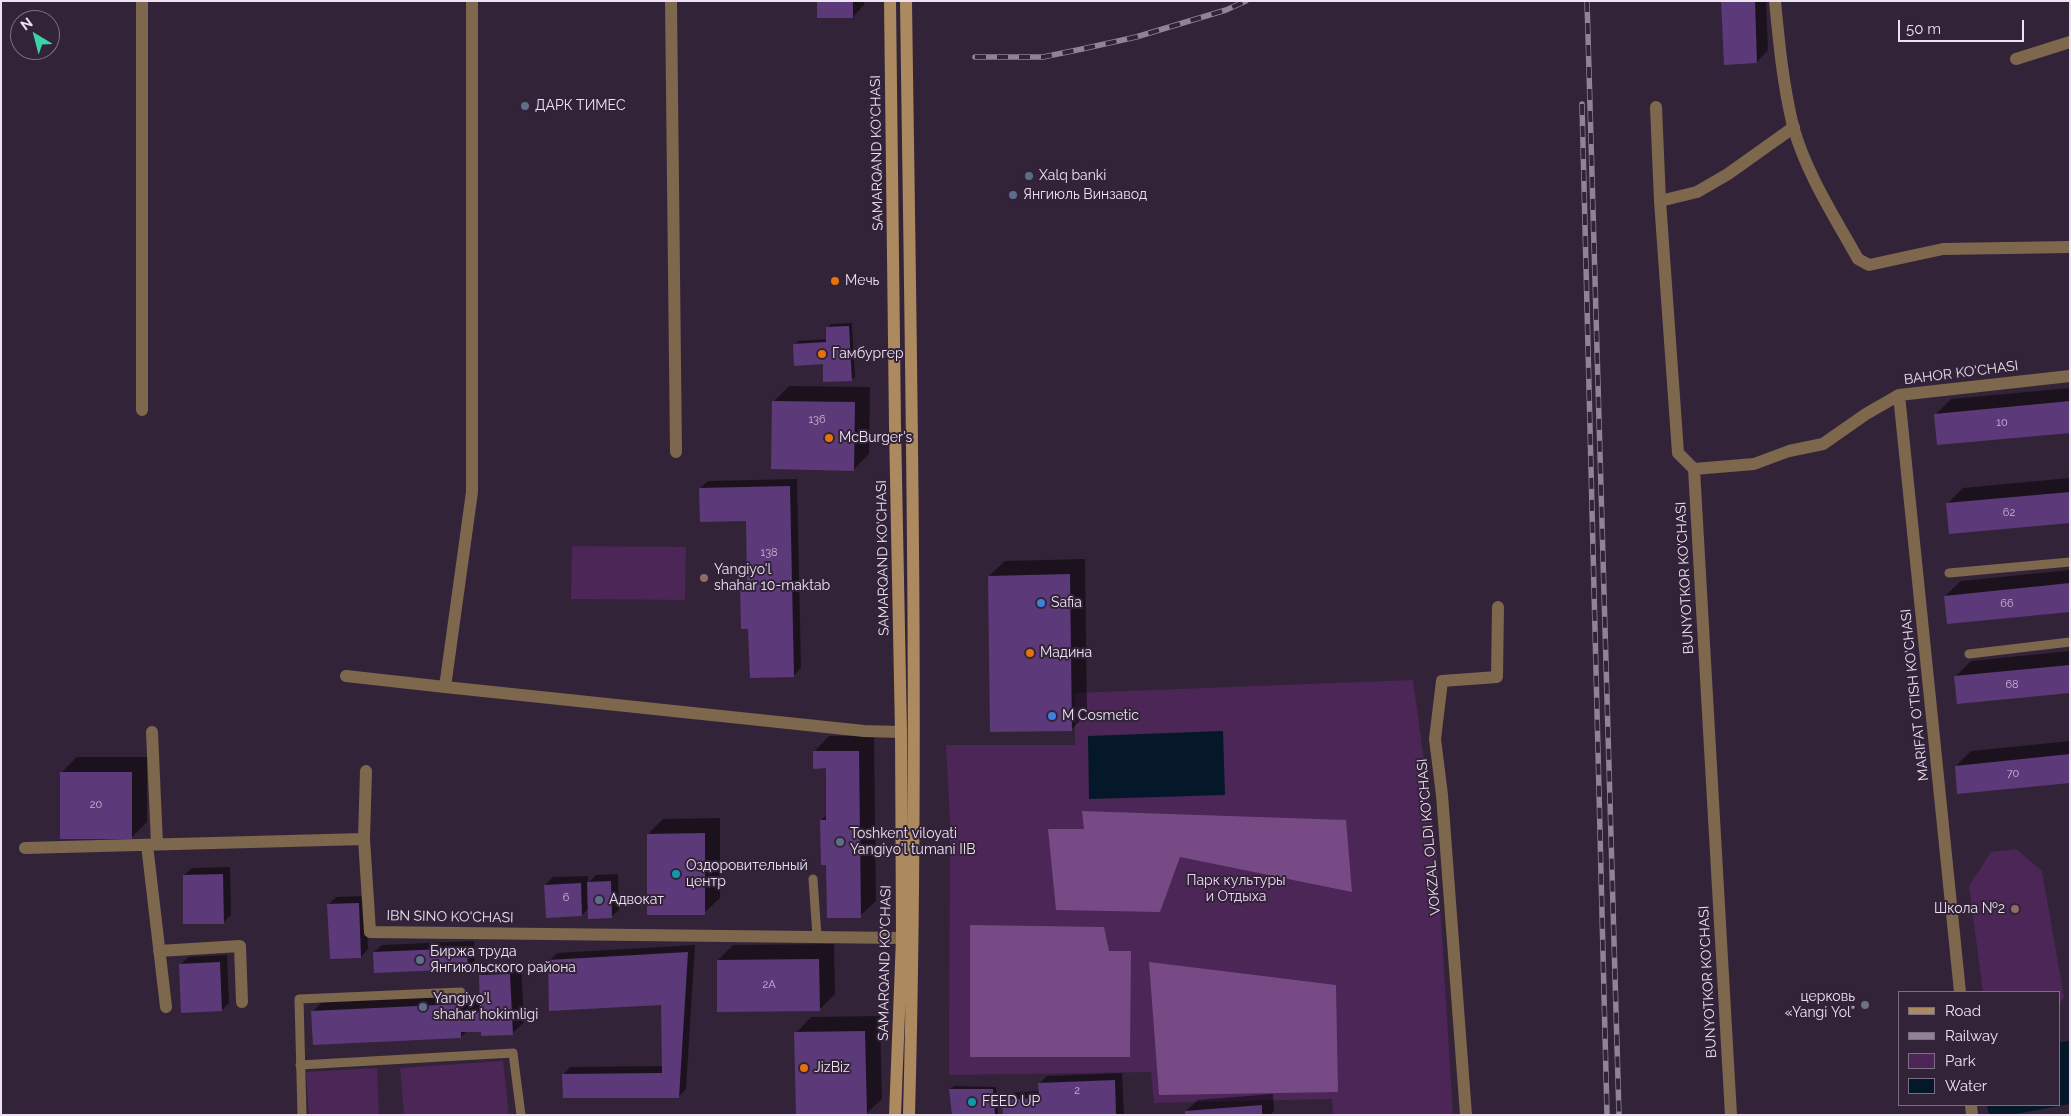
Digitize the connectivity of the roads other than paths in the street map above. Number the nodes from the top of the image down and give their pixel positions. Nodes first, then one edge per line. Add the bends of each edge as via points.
1 (142, 1) edge
2 (472, 1) edge
3 (671, 1) edge
4 (890, 1) edge
5 (906, 1) edge
6 (1775, 1) edge
7 (2070, 42) edge
8 (2016, 59) dead end
9 (1656, 107) dead end
10 (1794, 127) junction
11 (1660, 201) junction
12 (2070, 247) edge
13 (2070, 376) edge
14 (1900, 395) junction
15 (142, 410) dead end
16 (676, 452) dead end
17 (1694, 469) junction
18 (2070, 562) edge
19 (1949, 573) dead end
20 (1498, 607) dead end
21 (2070, 642) edge
22 (1969, 654) dead end
23 (346, 676) dead end
24 (444, 687) junction
25 (152, 732) dead end
26 (901, 732) junction
27 (915, 732) junction
28 (366, 771) dead end
29 (364, 839) junction
30 (152, 845) junction
31 (25, 848) dead end
32 (813, 878) dead end
33 (817, 936) junction
34 (902, 938) junction
35 (159, 951) junction
36 (1960, 991) edge
37 (461, 992) dead end
38 (242, 1002) dead end
39 (166, 1007) dead end
40 (300, 1065) junction
41 (302, 1115) edge
42 (521, 1115) edge
43 (895, 1115) edge
44 (909, 1115) edge
45 (1466, 1115) edge
46 (1731, 1115) edge

1 - 15 street
2 - 24 street via 472,492
3 - 16 street
4 - 26 main road, SAMARQAND KO'CHASI
5 - 27 main road, SAMARQAND KO'CHASI
6 - 10 street via 1783,75
7 - 8 street
9 - 11 street
10 - 11 street via 1728,174 1696,192
10 - 12 street via 1816,183 1858,259 1869,265 1943,249
11 - 17 street via 1678,453
13 - 14 street, BAHOR KO'CHASI
14 - 17 street, BAHOR KO'CHASI via 1823,444 1789,451 1754,464
14 - 36 street, MARIFAT O'TISH KO'CHASI
17 - 46 street, BUNYOTKOR KO'CHASI
18 - 19 lane
20 - 45 street, VOKZAL OLDI KO'CHASI via 1497,677 1442,681 1435,739
21 - 22 lane
23 - 24 street
24 - 26 street via 864,731
25 - 30 street
26 - 27 main road
26 - 34 main road, SAMARQAND KO'CHASI
27 - 44 main road, SAMARQAND KO'CHASI
28 - 29 street
29 - 30 street
29 - 33 street, IBN SINO KO'CHASI via 370,932
30 - 31 street
30 - 35 street
32 - 33 lane
33 - 34 street, IBN SINO KO'CHASI
34 - 43 main road, SAMARQAND KO'CHASI
35 - 38 street via 240,946
35 - 39 street
37 - 40 lane via 299,999
40 - 41 lane
40 - 42 lane via 513,1054

